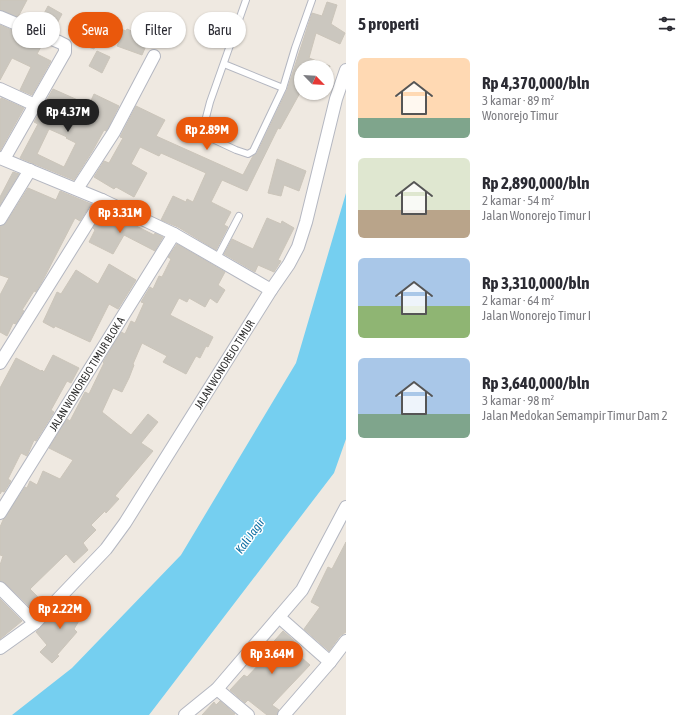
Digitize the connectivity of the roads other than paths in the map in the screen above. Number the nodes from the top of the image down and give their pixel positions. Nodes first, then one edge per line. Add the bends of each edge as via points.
1 (246, 0) edge
2 (312, 0) edge
3 (0, 17) edge
4 (154, 56) dead end
5 (224, 64) junction
6 (346, 70) edge
7 (283, 88) junction
8 (0, 89) edge
9 (35, 105) junction
10 (2, 158) edge
11 (30, 170) junction
12 (77, 189) junction
13 (102, 200) junction
14 (239, 216) dead end
15 (0, 218) edge
16 (174, 234) junction
17 (216, 260) junction
18 (271, 290) junction
19 (0, 363) edge
20 (346, 507) edge
21 (0, 513) edge
22 (0, 588) edge
23 (280, 617) junction
24 (35, 623) junction
25 (346, 641) edge
26 (0, 648) edge
27 (330, 662) junction
28 (217, 689) junction
29 (185, 715) edge
30 (248, 715) edge
31 (284, 715) edge

1 - 5 lane
2 - 7 lane
3 - 9 street via 65,45 65,52
4 - 12 street via 114,132
5 - 7 lane
5 - 7 lane via 203,130 206,136 236,150 248,154 253,151
6 - 18 street, JALAN WONOREJO TIMUR via 336,99 298,247
8 - 9 street
9 - 10 street
10 - 11 street
11 - 12 street
11 - 15 street
12 - 13 street
13 - 16 street
13 - 19 street
14 - 17 lane
16 - 17 street
16 - 21 street, JALAN WONOREJO TIMUR BLOK A
17 - 18 street
18 - 24 street, JALAN WONOREJO TIMUR via 125,523 106,549
20 - 23 street via 302,590
22 - 24 street
23 - 27 street
23 - 28 street
24 - 26 street, JALAN WONOREJO TIMUR
25 - 27 street
27 - 31 street
28 - 29 street
28 - 30 street

